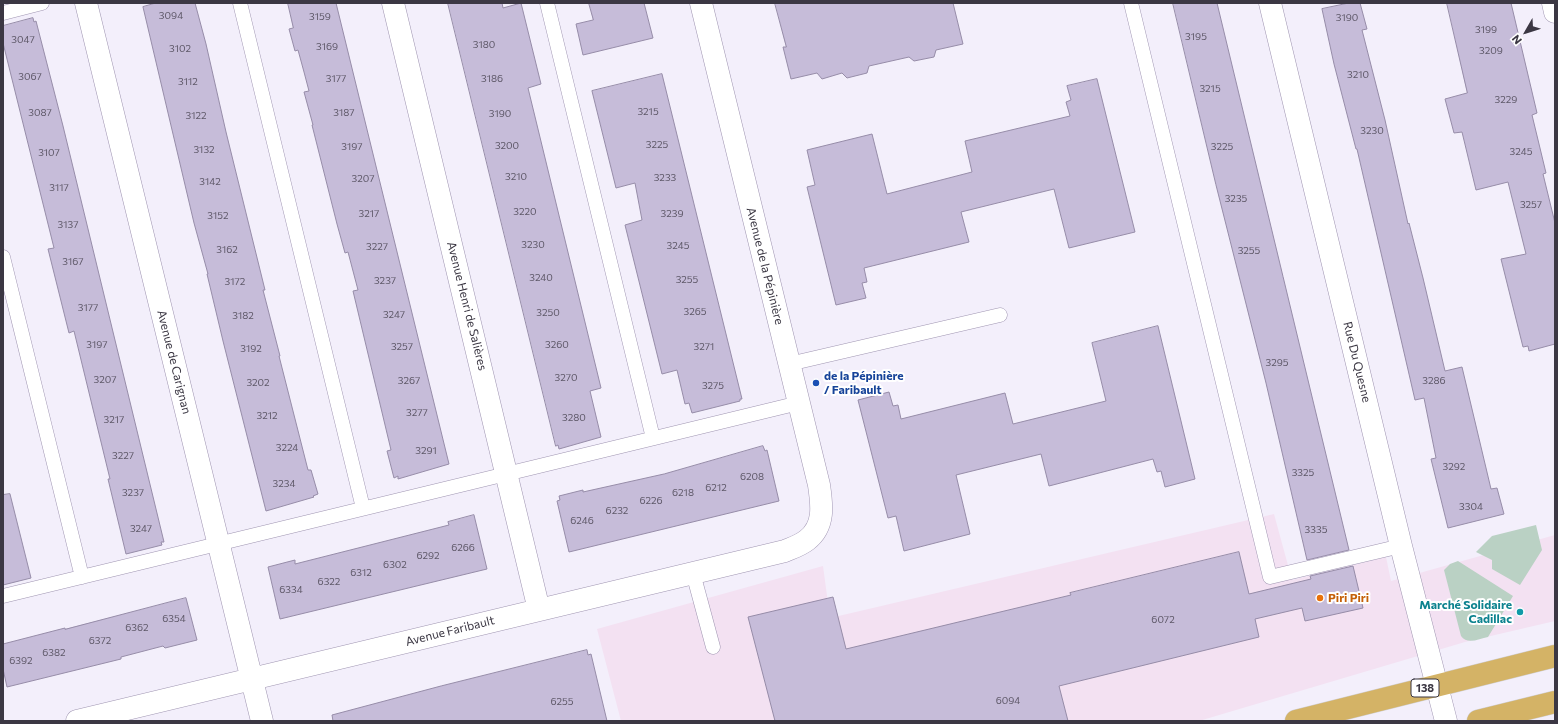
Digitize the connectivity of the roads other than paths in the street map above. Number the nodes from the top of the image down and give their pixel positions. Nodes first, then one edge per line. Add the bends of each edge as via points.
1 (42, 3) edge
2 (86, 3) edge
3 (240, 3) edge
4 (393, 3) edge
5 (547, 3) edge
6 (701, 3) edge
7 (1131, 3) edge
8 (1270, 3) edge
9 (1553, 3) edge
10 (1555, 12) edge
11 (3, 13) edge
12 (3, 257) edge
13 (1000, 315) dead end
14 (789, 364) junction
15 (799, 402) junction
16 (653, 438) junction
17 (507, 473) junction
18 (363, 508) junction
19 (818, 530) joint
20 (219, 544) junction
21 (1401, 546) junction
22 (693, 573) junction
23 (82, 577) junction
24 (3, 596) edge
25 (539, 610) junction
26 (713, 647) dead end
27 (1555, 656) edge
28 (252, 679) junction
29 (1436, 685) junction
30 (1555, 702) edge
31 (77, 721) edge
32 (262, 721) edge
33 (1296, 721) edge
34 (1446, 721) edge
35 (1478, 721) edge

1 - 11 lane
2 - 20 street, Avenue de Carignan
3 - 18 lane
4 - 17 street, Avenue Henri de Salières
5 - 16 lane
6 - 14 street, Avenue de la Pépinière
7 - 21 lane via 1270,577
8 - 21 street, Rue Du Quesne
9 - 10 street
12 - 23 lane
13 - 14 lane
14 - 15 street, Avenue de la Pépinière
15 - 16 lane
15 - 19 street, Avenue de la Pépinière via 819,485 822,508
16 - 17 lane
17 - 18 lane
17 - 25 street, Avenue Henri de Salières
18 - 20 lane
19 - 22 street, Avenue Faribault via 806,541 784,551
20 - 23 lane
20 - 28 street, Avenue de Carignan
21 - 29 street, Rue Du Quesne
22 - 25 street, Avenue Faribault
22 - 26 lane
23 - 24 lane
25 - 28 street, Avenue Faribault
27 - 29 main road, 138
28 - 31 street, Avenue Faribault
28 - 32 street, Avenue de Carignan
29 - 33 main road, 138
29 - 34 street, Rue Du Quesne
30 - 35 main road

